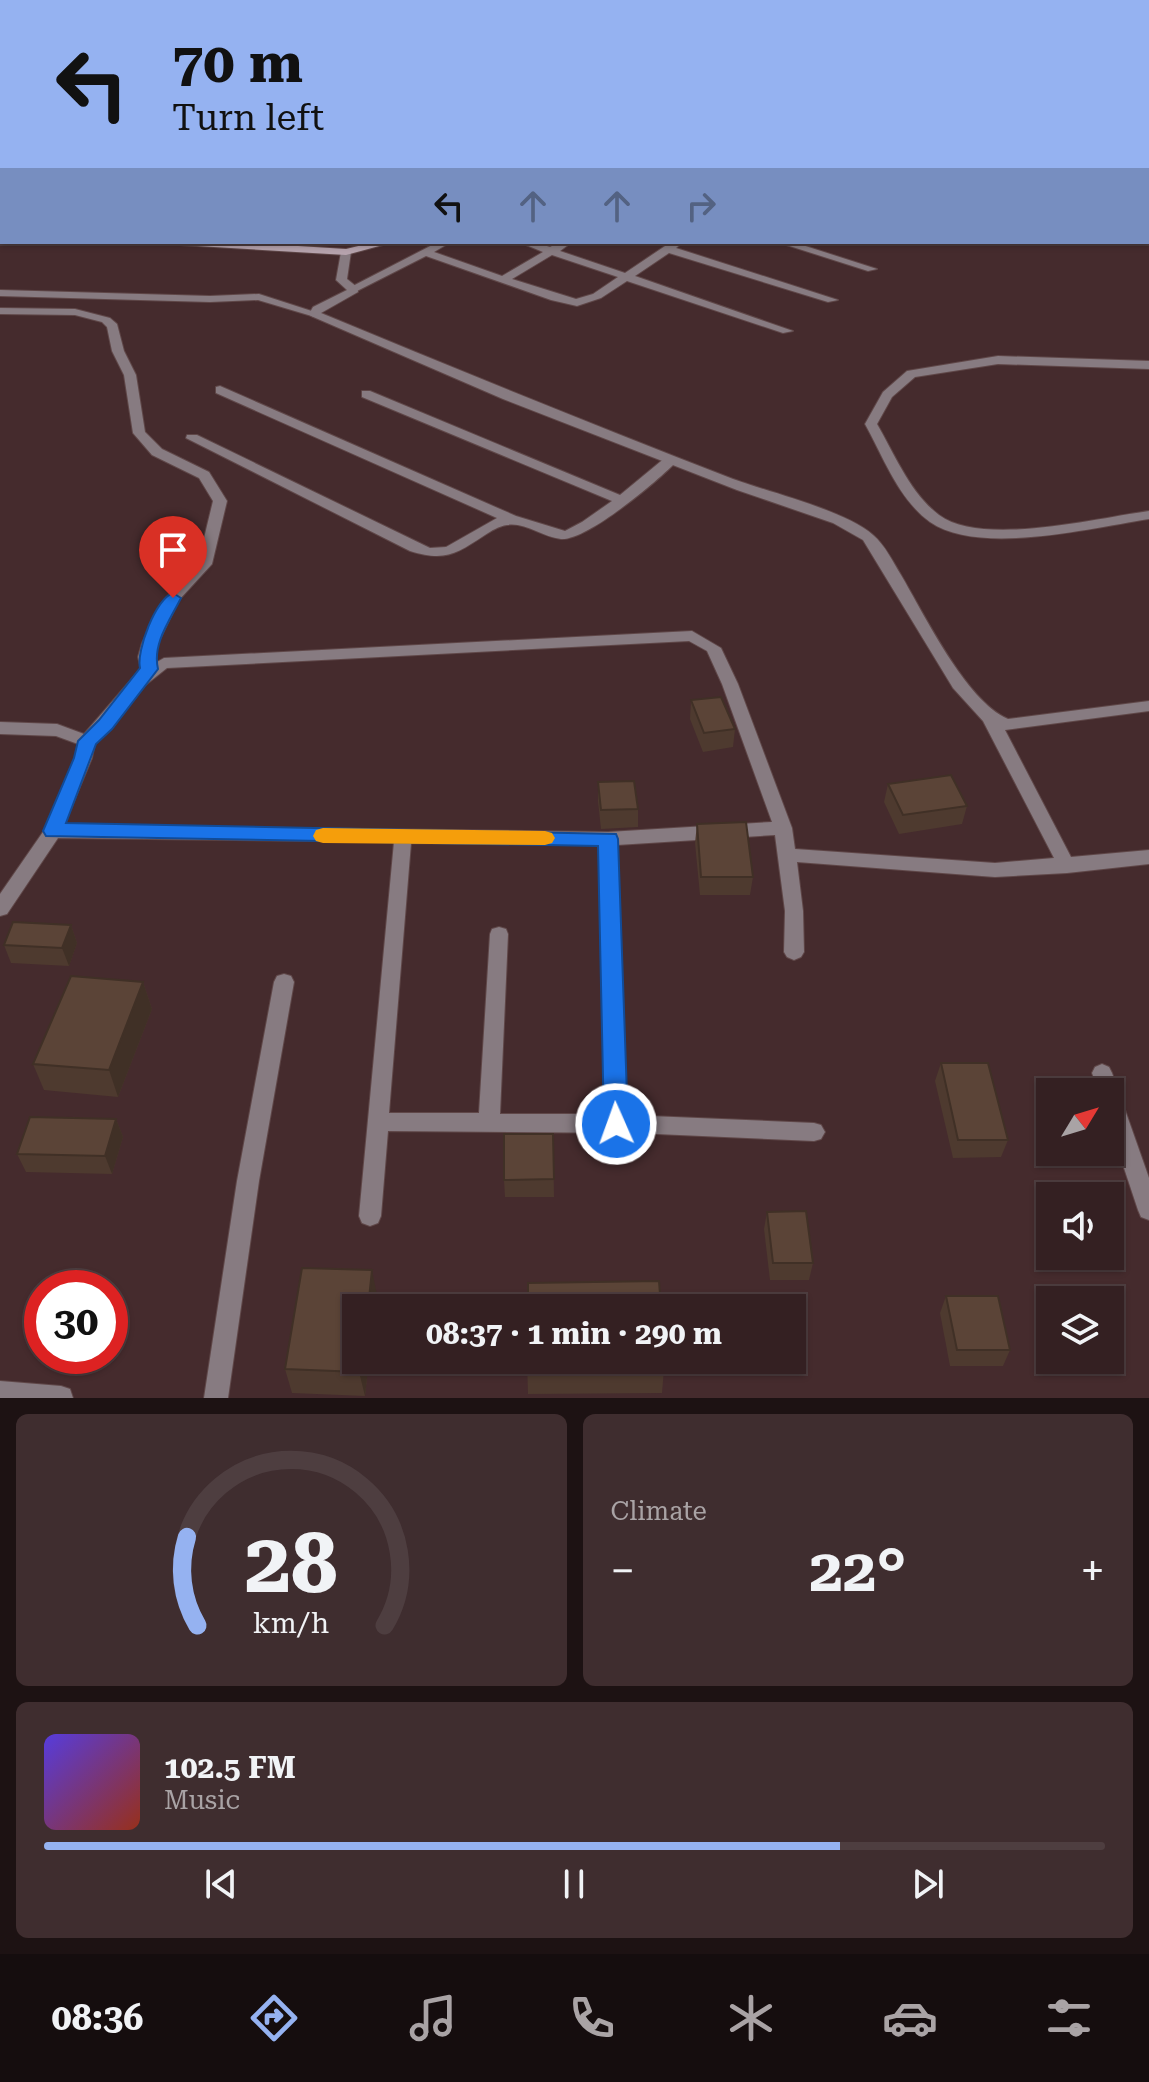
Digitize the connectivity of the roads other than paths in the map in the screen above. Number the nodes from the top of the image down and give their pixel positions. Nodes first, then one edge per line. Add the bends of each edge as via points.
1 (213, 244) edge
2 (380, 244) edge
3 (443, 244) edge
4 (530, 244) edge
5 (563, 244) edge
6 (789, 244) edge
7 (673, 246) edge
8 (551, 251) junction
9 (346, 252) junction
10 (427, 253) junction
11 (872, 269) dead end
12 (629, 276) junction
13 (503, 280) junction
14 (353, 289) junction
15 (0, 293) edge
16 (832, 300) dead end
17 (0, 311) edge
18 (315, 314) junction
19 (787, 331) dead end
20 (1149, 365) edge
21 (220, 390) dead end
22 (366, 394) dead end
23 (192, 438) dead end
24 (671, 460) junction
25 (620, 500) junction
26 (1149, 515) edge
27 (512, 520) junction
28 (149, 669) junction
29 (1149, 706) edge
30 (990, 718) junction
31 (0, 728) edge
32 (87, 741) junction
33 (783, 828) junction
34 (53, 831) junction
35 (403, 836) junction
36 (608, 839) junction
37 (787, 855) junction
38 (1149, 857) edge
39 (1067, 866) junction
40 (0, 909) edge
41 (499, 934) dead end
42 (794, 952) dead end
43 (284, 982) dead end
44 (378, 1122) junction
45 (489, 1123) junction
46 (616, 1124) junction
47 (814, 1132) dead end
48 (1124, 1137) edge
49 (1149, 1210) edge
50 (370, 1216) dead end
51 (0, 1393) edge
52 (61, 1398) edge
53 (216, 1398) edge

1 - 9 street
2 - 9 street
3 - 10 street
4 - 8 street
5 - 8 street
6 - 11 street
7 - 12 street
7 - 16 street
8 - 12 street
8 - 13 street
9 - 14 street via 341,280
10 - 13 street
10 - 14 street
12 - 13 street via 577,303
12 - 19 street
14 - 18 street
15 - 18 street via 259,297
17 - 28 street via 75,312 113,326 130,375 139,433 157,452 204,475 220,501 205,564 173,598 150,643
18 - 24 street
20 - 26 street via 998,360 911,374 887,395 871,424 910,494 935,519 966,532 1011,535
21 - 27 street
22 - 25 street
23 - 27 street via 427,553 451,551
24 - 25 street
24 - 30 street via 838,520 868,537 959,684
25 - 27 street via 576,533 554,533
28 - 32 street
28 - 33 street via 180,660 692,636 713,648
29 - 30 street via 1006,725
30 - 39 street
31 - 32 street via 57,730
32 - 34 street
33 - 36 street
33 - 37 street
34 - 35 street
34 - 40 street
35 - 36 street
35 - 44 street
36 - 46 street
37 - 39 street via 995,870
37 - 42 street
38 - 39 street
41 - 45 street
43 - 53 street
44 - 45 street
44 - 50 street
45 - 46 street
46 - 47 street
48 - 49 street
51 - 52 street

